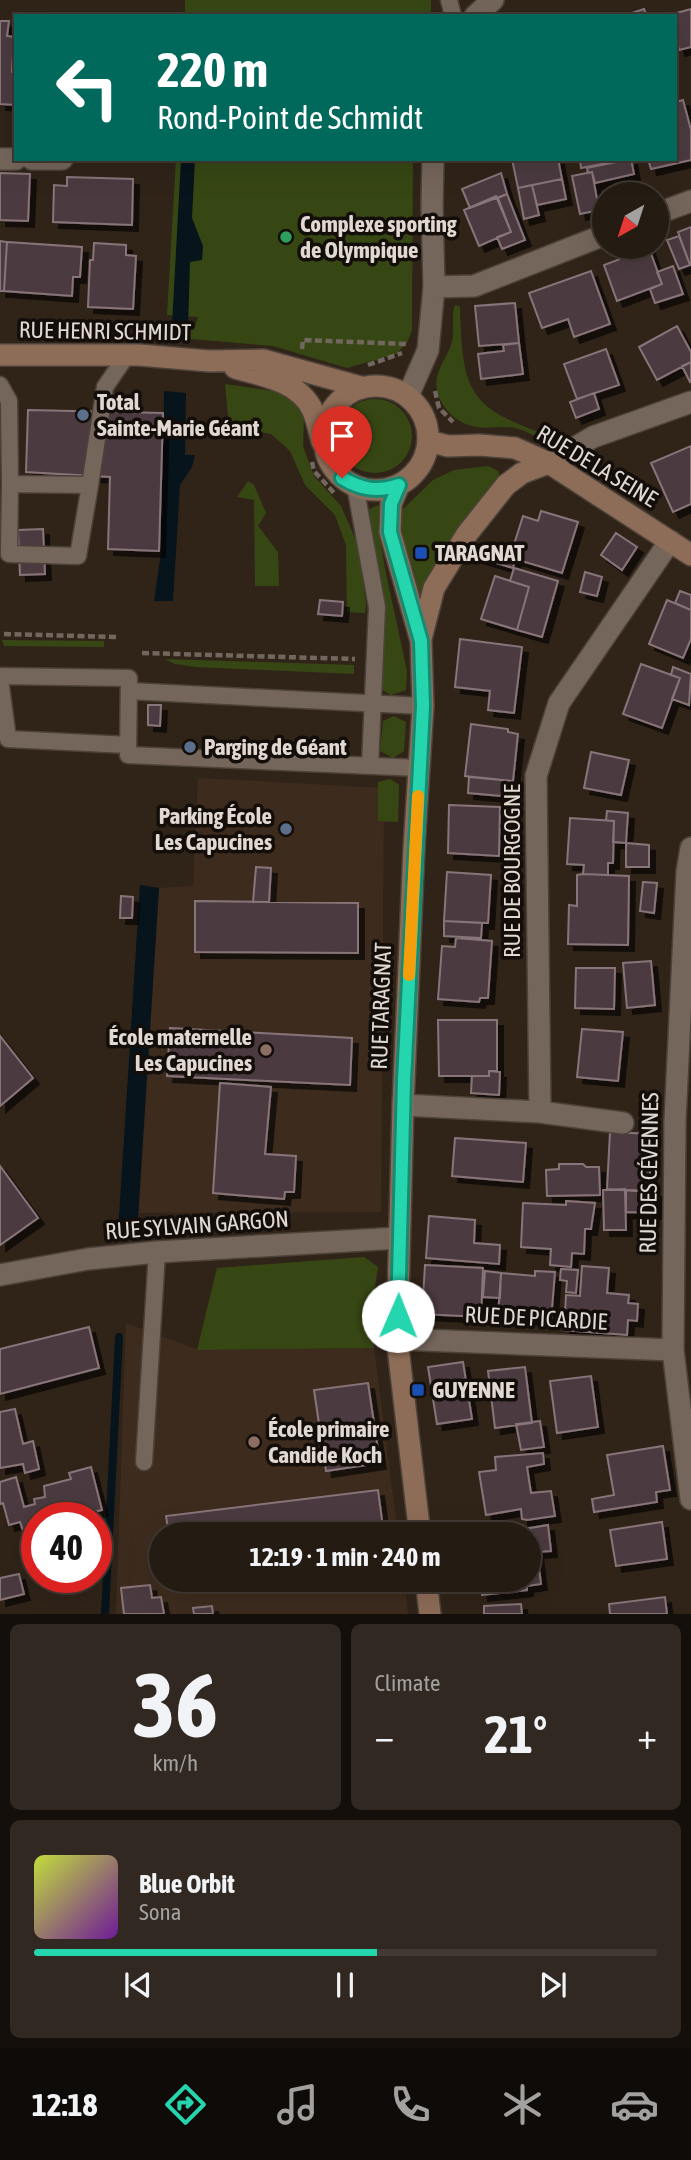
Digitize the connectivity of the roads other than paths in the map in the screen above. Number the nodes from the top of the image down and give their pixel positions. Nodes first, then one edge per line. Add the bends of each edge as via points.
1 (493, 0) edge
2 (477, 14) edge
3 (433, 161) edge
4 (691, 201) edge
5 (669, 209) edge
6 (592, 240) edge
7 (434, 287) junction
8 (0, 355) edge
9 (133, 355) junction
10 (209, 361) junction
11 (0, 385) edge
12 (361, 387) junction
13 (408, 396) junction
14 (691, 402) edge
15 (428, 440) junction
16 (326, 453) junction
17 (549, 463) junction
18 (10, 484) junction
19 (90, 485) junction
20 (355, 485) junction
21 (399, 485) junction
22 (670, 541) junction
23 (691, 555) edge
24 (421, 641) junction
25 (0, 677) edge
26 (129, 691) junction
27 (371, 704) junction
28 (423, 706) junction
29 (128, 750) junction
30 (370, 766) junction
31 (419, 768) junction
32 (691, 848) edge
33 (403, 1105) junction
34 (540, 1112) junction
35 (623, 1123) dead end
36 (399, 1238) junction
37 (151, 1253) junction
38 (0, 1275) edge
39 (397, 1339) junction
40 (673, 1350) junction
41 (144, 1462) dead end
42 (691, 1499) edge
43 (418, 1522) edge
44 (427, 1592) edge
45 (430, 1614) edge

1 - 2 street
3 - 7 street
4 - 5 street
6 - 7 street via 474,286
7 - 13 street via 428,350
8 - 9 street, RUE HENRI SCHMIDT
9 - 10 street, RUE HENRI SCHMIDT
9 - 19 lane via 105,387
10 - 12 street, RUE HENRI SCHMIDT via 264,360
10 - 16 street, RUE HENRI SCHMIDT via 273,378 300,392 312,410
11 - 18 lane via 9,401
12 - 13 street via 386,387
12 - 16 street via 334,406 325,429
13 - 15 street via 426,424
14 - 17 street via 593,437
15 - 17 street, RUE DE LA SEINE via 448,446 514,448
15 - 21 street via 420,467
16 - 20 street via 332,467
17 - 22 street, RUE DE LA SEINE
17 - 24 street via 506,485 467,534 434,588
18 - 19 lane
18 - 19 lane via 9,554 79,556
20 - 21 street via 377,489
20 - 27 lane via 377,607
21 - 24 street, RUE TARAGNAT via 391,504 390,532
22 - 23 street, RUE DE LA SEINE
22 - 34 street, RUE DE BOURGOGNE via 559,703 536,776
24 - 28 street, RUE TARAGNAT
25 - 26 lane via 129,678
25 - 29 lane via 8,739
26 - 27 lane
26 - 29 lane
27 - 28 lane
27 - 30 lane
28 - 31 street, RUE TARAGNAT
29 - 30 lane
30 - 31 lane
31 - 33 street, RUE TARAGNAT
32 - 40 street, RUE DES CÉVENNES via 675,1121
33 - 34 street
33 - 36 street, RUE TARAGNAT
34 - 35 street
36 - 37 street, RUE SYLVAIN GARGON
36 - 39 street, RUE TARAGNAT
37 - 38 street, RUE SYLVAIN GARGON
37 - 41 lane
39 - 40 street, RUE DE PICARDIE
39 - 43 street, RUE TARAGNAT
40 - 42 street, RUE DES CÉVENNES
44 - 45 street

